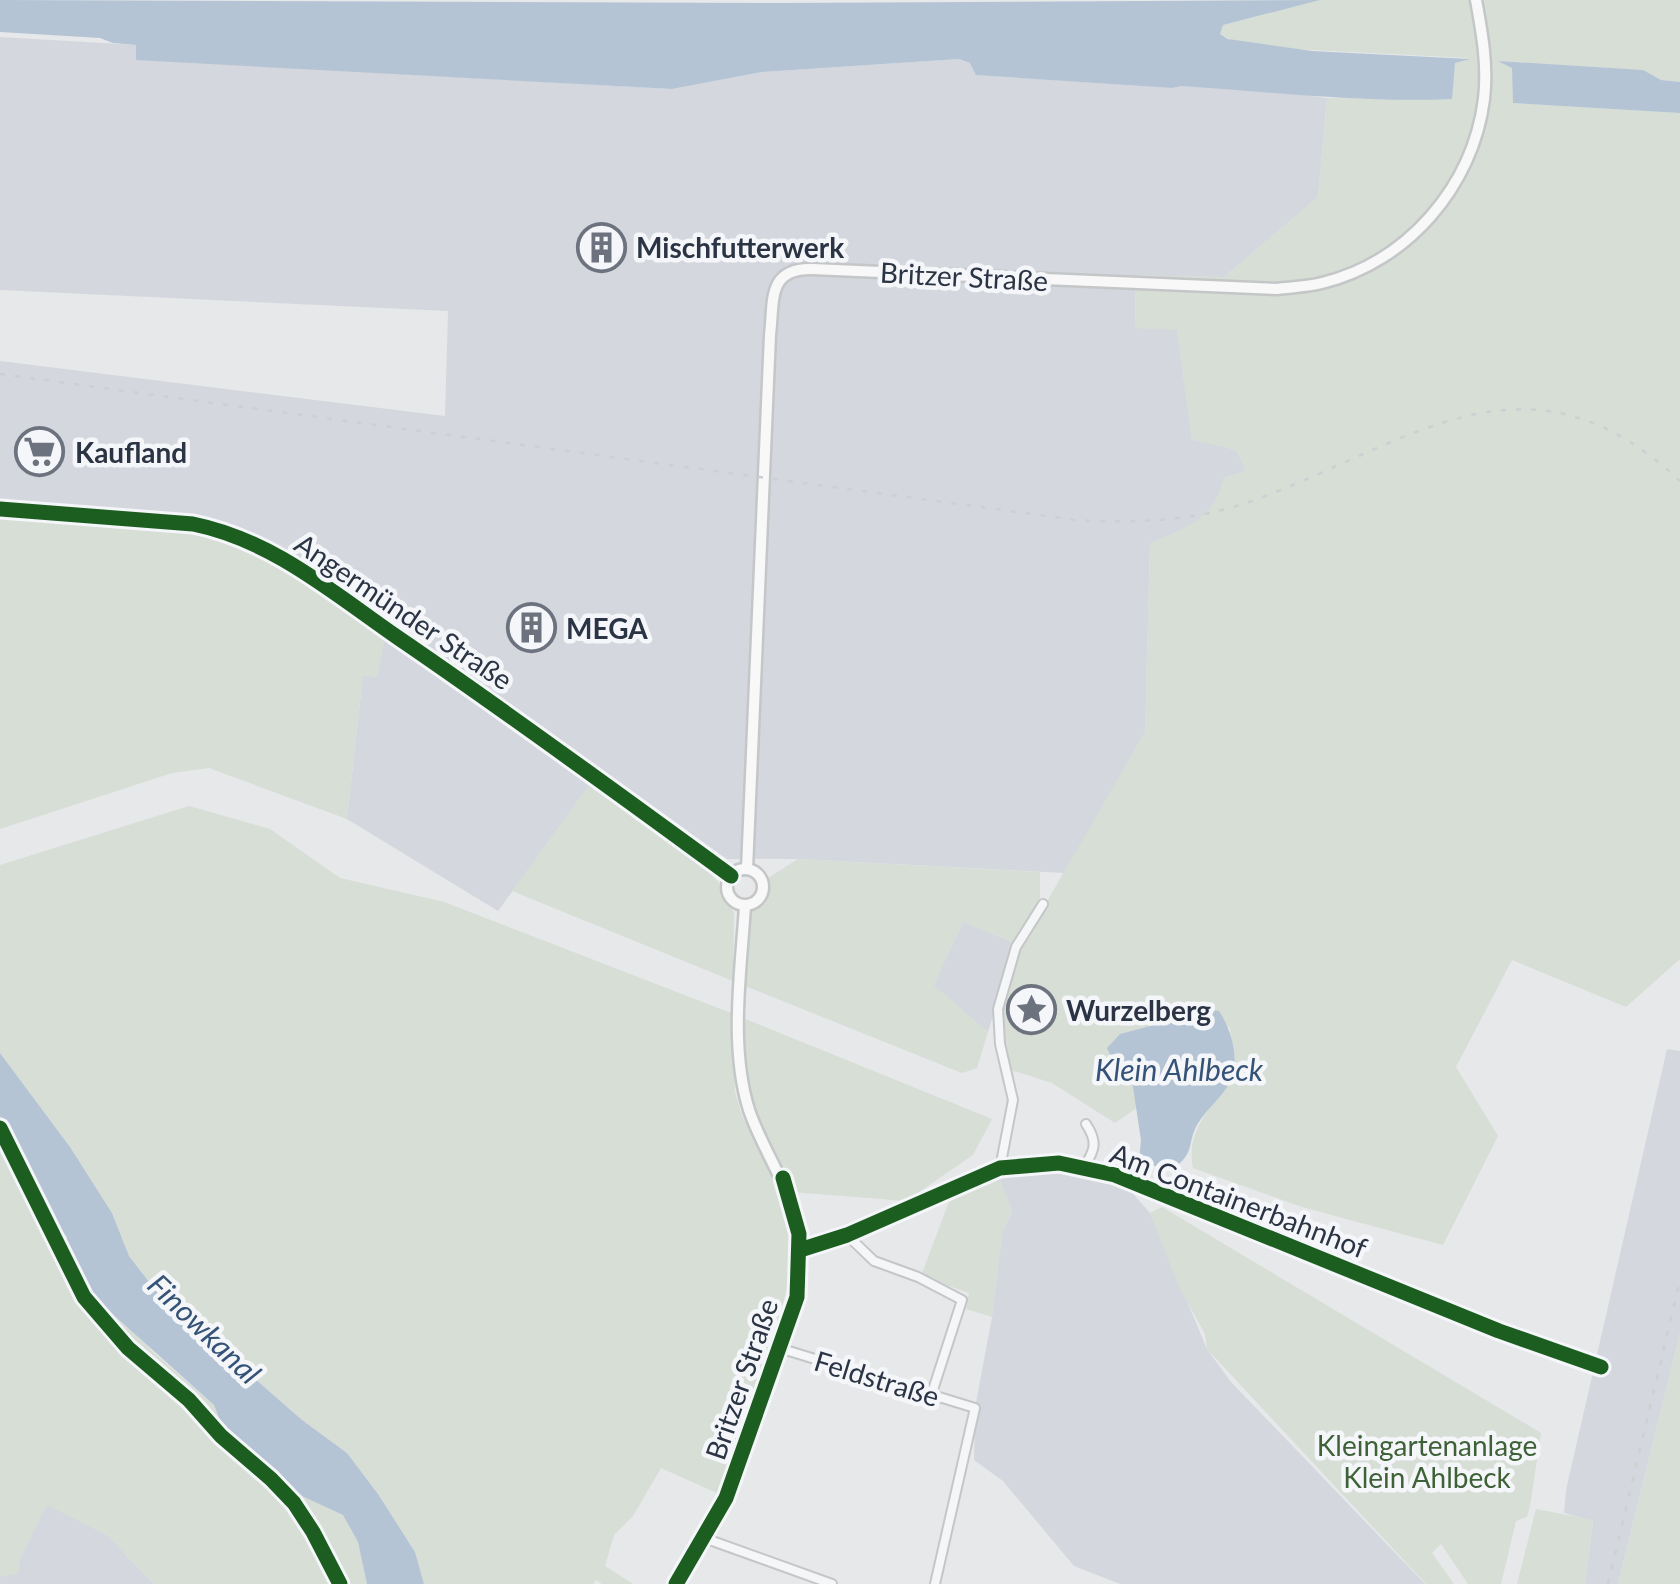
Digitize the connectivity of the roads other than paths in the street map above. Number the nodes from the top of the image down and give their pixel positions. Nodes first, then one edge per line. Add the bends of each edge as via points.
1 (1476, 0) edge
2 (0, 510) edge
3 (747, 869) junction
4 (731, 876) junction
5 (1043, 904) dead end
6 (745, 906) junction
7 (1086, 1124) dead end
8 (1000, 1168) junction
9 (1084, 1168) junction
10 (847, 1235) junction
11 (800, 1250) junction
12 (779, 1348) junction
13 (1601, 1367) dead end
14 (931, 1396) junction
15 (704, 1538) junction
16 (676, 1584) edge
17 (832, 1584) edge
18 (935, 1584) edge

1 - 3 main road, Britzer Straße via 1485,81 1466,163 1420,229 1361,269 1322,283 1248,290 812,269 780,278 770,335
2 - 4 street, Angermünder Straße via 193,524 268,548
3 - 4 main road
3 - 6 main road, Britzer Straße via 764,887
4 - 6 main road, Britzer Straße via 728,892
5 - 8 street via 1016,947 998,1008 1013,1100
6 - 11 main road, Britzer Straße via 741,1073 750,1112 788,1193
7 - 9 street via 1095,1149
8 - 9 street, Am Containerbahnhof
8 - 10 street, Am Containerbahnhof
9 - 13 street, Am Containerbahnhof
10 - 11 street, Am Containerbahnhof
10 - 14 street via 866,1256 962,1300
11 - 12 main road, Britzer Straße via 796,1298
12 - 14 street, Feldstraße
12 - 15 main road, Britzer Straße via 726,1498
14 - 18 street, Feldstraße via 975,1408
15 - 16 main road, Britzer Straße
15 - 17 street

